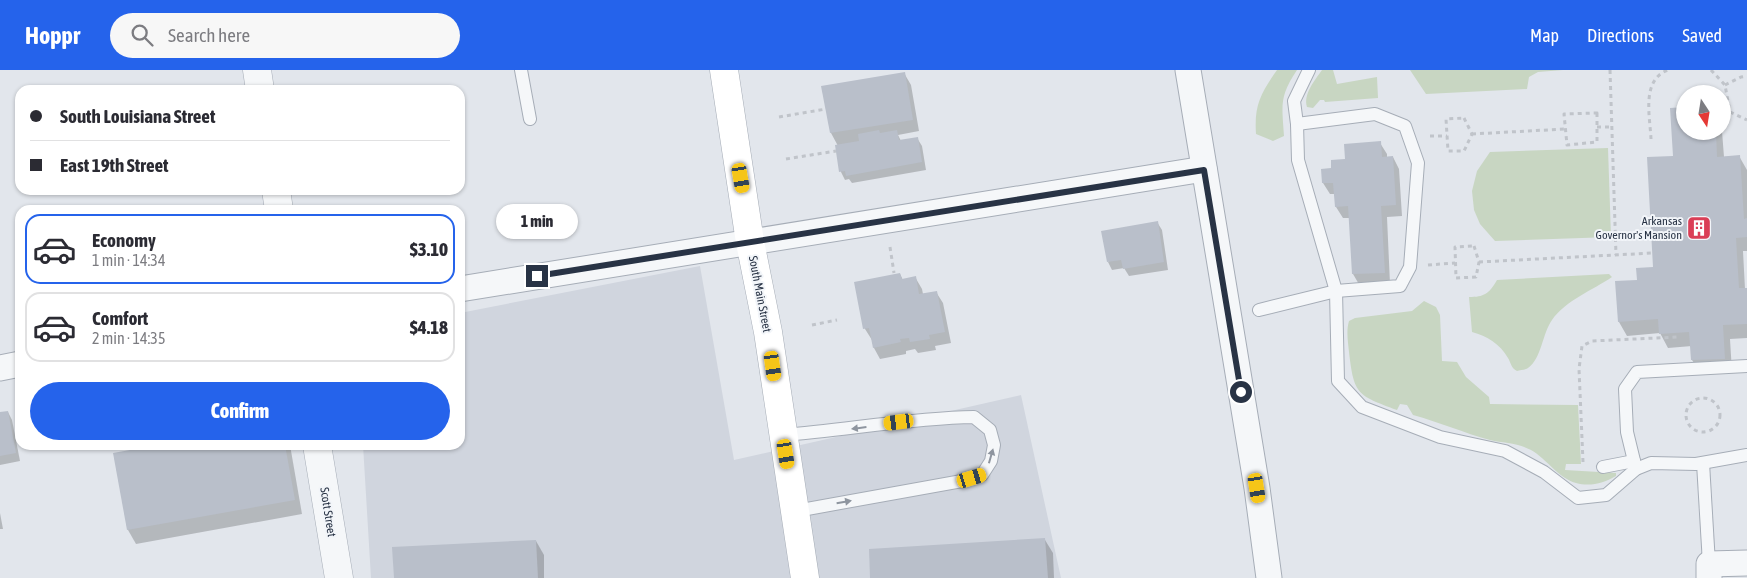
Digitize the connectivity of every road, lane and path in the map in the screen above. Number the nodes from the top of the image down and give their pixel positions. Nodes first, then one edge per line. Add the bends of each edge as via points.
1 (257, 70) edge
2 (521, 70) edge
3 (724, 70) edge
4 (1188, 70) edge
5 (1310, 70) edge
6 (1610, 70) edge
7 (1668, 70) edge
8 (1711, 70) edge
9 (1660, 71) edge
10 (1747, 76) edge
11 (259, 85) edge
12 (1725, 85) joint
13 (826, 109) dead end
14 (1731, 112) edge
15 (779, 117) dead end
16 (530, 119) dead end
17 (1747, 120) edge
18 (1297, 124) junction
19 (1597, 127) junction
20 (1612, 127) junction
21 (1565, 129) junction
22 (1472, 134) junction
23 (1651, 139) dead end
24 (836, 151) dead end
25 (786, 159) dead end
26 (1204, 170) junction
27 (750, 242) junction
28 (890, 247) dead end
29 (1653, 254) dead end
30 (1616, 255) junction
31 (1478, 262) junction
32 (894, 273) dead end
33 (465, 287) edge
34 (1336, 292) junction
35 (1259, 310) dead end
36 (837, 320) dead end
37 (812, 325) dead end
38 (1678, 337) dead end
39 (15, 365) edge
40 (1747, 366) edge
41 (0, 368) edge
42 (1720, 418) joint
43 (783, 435) junction
44 (318, 450) edge
45 (1747, 455) edge
46 (1703, 463) junction
47 (1635, 465) junction
48 (1583, 467) dead end
49 (1603, 467) dead end
50 (796, 510) junction
51 (1747, 563) edge
52 (1709, 571) edge
53 (339, 578) edge
54 (805, 578) edge
55 (1269, 578) edge

1 - 11 street
2 - 16 lane
3 - 27 main road, South Main Street
4 - 26 street
5 - 18 lane via 1294,101
6 - 20 path
7 - 9 path
8 - 12 path
9 - 23 path via 1650,88
10 - 12 path
13 - 15 path
14 - 17 path
18 - 34 lane via 1298,160
18 - 34 lane via 1375,114 1405,126 1418,163 1410,267 1400,286
19 - 20 path
19 - 21 path via 1597,142 1567,145
19 - 21 path via 1597,113 1564,114
20 - 30 path
21 - 22 path
22 - 22 path via 1464,118 1446,119 1448,151 1464,151
24 - 25 path
26 - 27 street
26 - 55 street
27 - 33 street
27 - 43 main road, South Main Street via 768,332
28 - 32 path
29 - 30 path
30 - 31 path
31 - 31 path via 1474,246 1454,247 1456,278 1476,277
34 - 35 lane
34 - 47 lane via 1338,381 1362,407 1440,437 1505,451 1544,472 1578,498 1606,495
36 - 37 path
38 - 48 path via 1592,341 1582,346 1579,369
39 - 41 street
40 - 47 lane via 1637,372 1625,389 1627,432
42 - 42 path via 1715,428 1698,432 1689,425 1686,414 1690,402 1707,398 1716,403
43 - 50 main road, South Main Street
50 -> 43 lane via 982,475 991,461 994,445 990,430 974,417 935,418
44 - 53 street, Scott Street
45 - 46 lane
46 - 47 lane
46 - 52 lane
47 - 49 lane
50 - 54 main road, South Main Street
51 - 52 street

